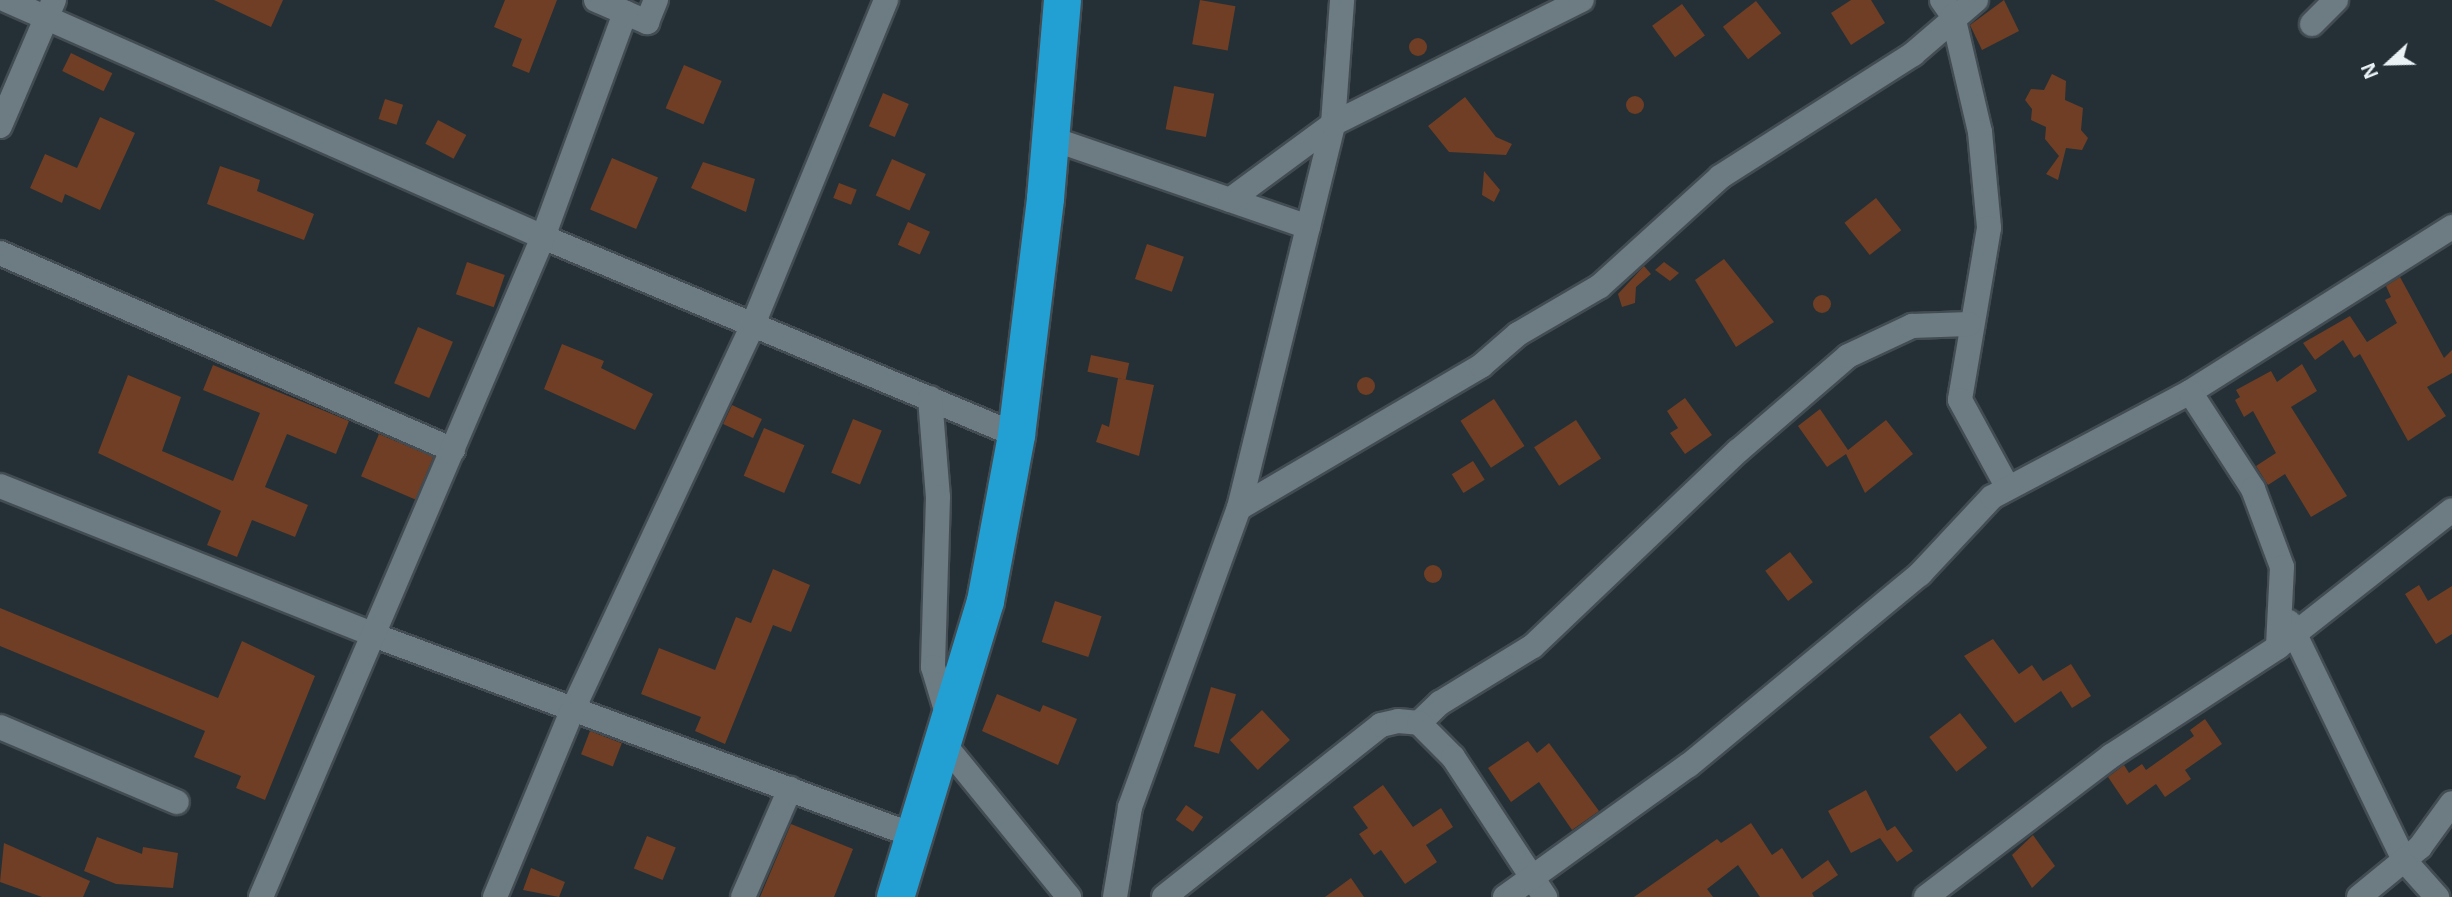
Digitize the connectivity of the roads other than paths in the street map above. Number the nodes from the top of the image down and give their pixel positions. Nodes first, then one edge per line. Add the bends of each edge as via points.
1 (6, 0) edge
2 (596, 0) edge
3 (656, 0) edge
4 (886, 0) edge
5 (1062, 0) edge
6 (1342, 0) edge
7 (1582, 0) edge
8 (1976, 0) edge
9 (2336, 0) edge
10 (1948, 8) edge
11 (50, 9) edge
12 (625, 13) junction
13 (2312, 24) dead end
14 (1334, 124) junction
15 (0, 126) edge
16 (1050, 138) junction
17 (1230, 200) junction
18 (1308, 227) junction
19 (2452, 228) edge
20 (543, 237) junction
21 (0, 253) edge
22 (754, 322) junction
23 (1969, 324) junction
24 (2190, 392) junction
25 (930, 398) junction
26 (1016, 435) junction
27 (453, 450) junction
28 (0, 486) edge
29 (2008, 488) junction
30 (1239, 508) junction
31 (2452, 510) edge
32 (376, 636) junction
33 (2286, 640) junction
34 (573, 709) junction
35 (1419, 723) junction
36 (0, 727) edge
37 (947, 734) junction
38 (790, 789) junction
39 (177, 802) dead end
40 (2452, 803) edge
41 (915, 836) junction
42 (2404, 860) junction
43 (1539, 887) edge
44 (261, 897) edge
45 (495, 897) edge
46 (743, 897) edge
47 (895, 897) edge
48 (1069, 897) edge
49 (1115, 897) edge
50 (1164, 897) edge
51 (1505, 897) edge
52 (1926, 897) edge
53 (2359, 897) edge
54 (2437, 897) edge

1 - 11 street
2 - 12 street
3 - 12 street via 647,22
4 - 22 street
5 - 16 highway
6 - 14 street
7 - 14 street
8 - 10 street
9 - 13 street
10 - 23 street via 1980,132 1989,228
10 - 30 street via 1913,54 1720,177 1600,286 1518,334 1481,366
11 - 15 street
11 - 20 street
12 - 20 street
14 - 17 street
14 - 18 street
16 - 17 street
16 - 26 highway
17 - 18 street
18 - 30 street
19 - 24 street
20 - 22 street
20 - 27 street
21 - 27 street
22 - 25 street
22 - 34 street
23 - 29 street via 1959,400
23 - 35 street via 1912,326 1849,355 1738,451 1533,646 1440,703
24 - 29 street
24 - 33 street via 2253,489 2282,568 2280,604
25 - 26 street
25 - 37 street via 938,496 933,667
26 - 37 highway via 985,601
27 - 32 street
28 - 32 street
29 - 43 street via 1992,497 1920,574
30 - 49 street via 1130,807
31 - 33 street
32 - 34 street
32 - 44 street
33 - 42 street
33 - 52 street via 2111,756
34 - 38 street
34 - 45 street
35 - 43 street via 1453,757
35 - 50 street via 1381,725
36 - 39 street
37 - 41 highway
37 - 48 street
38 - 41 street
38 - 46 street
40 - 42 street
41 - 47 highway
42 - 53 street
42 - 54 street
43 - 51 street

